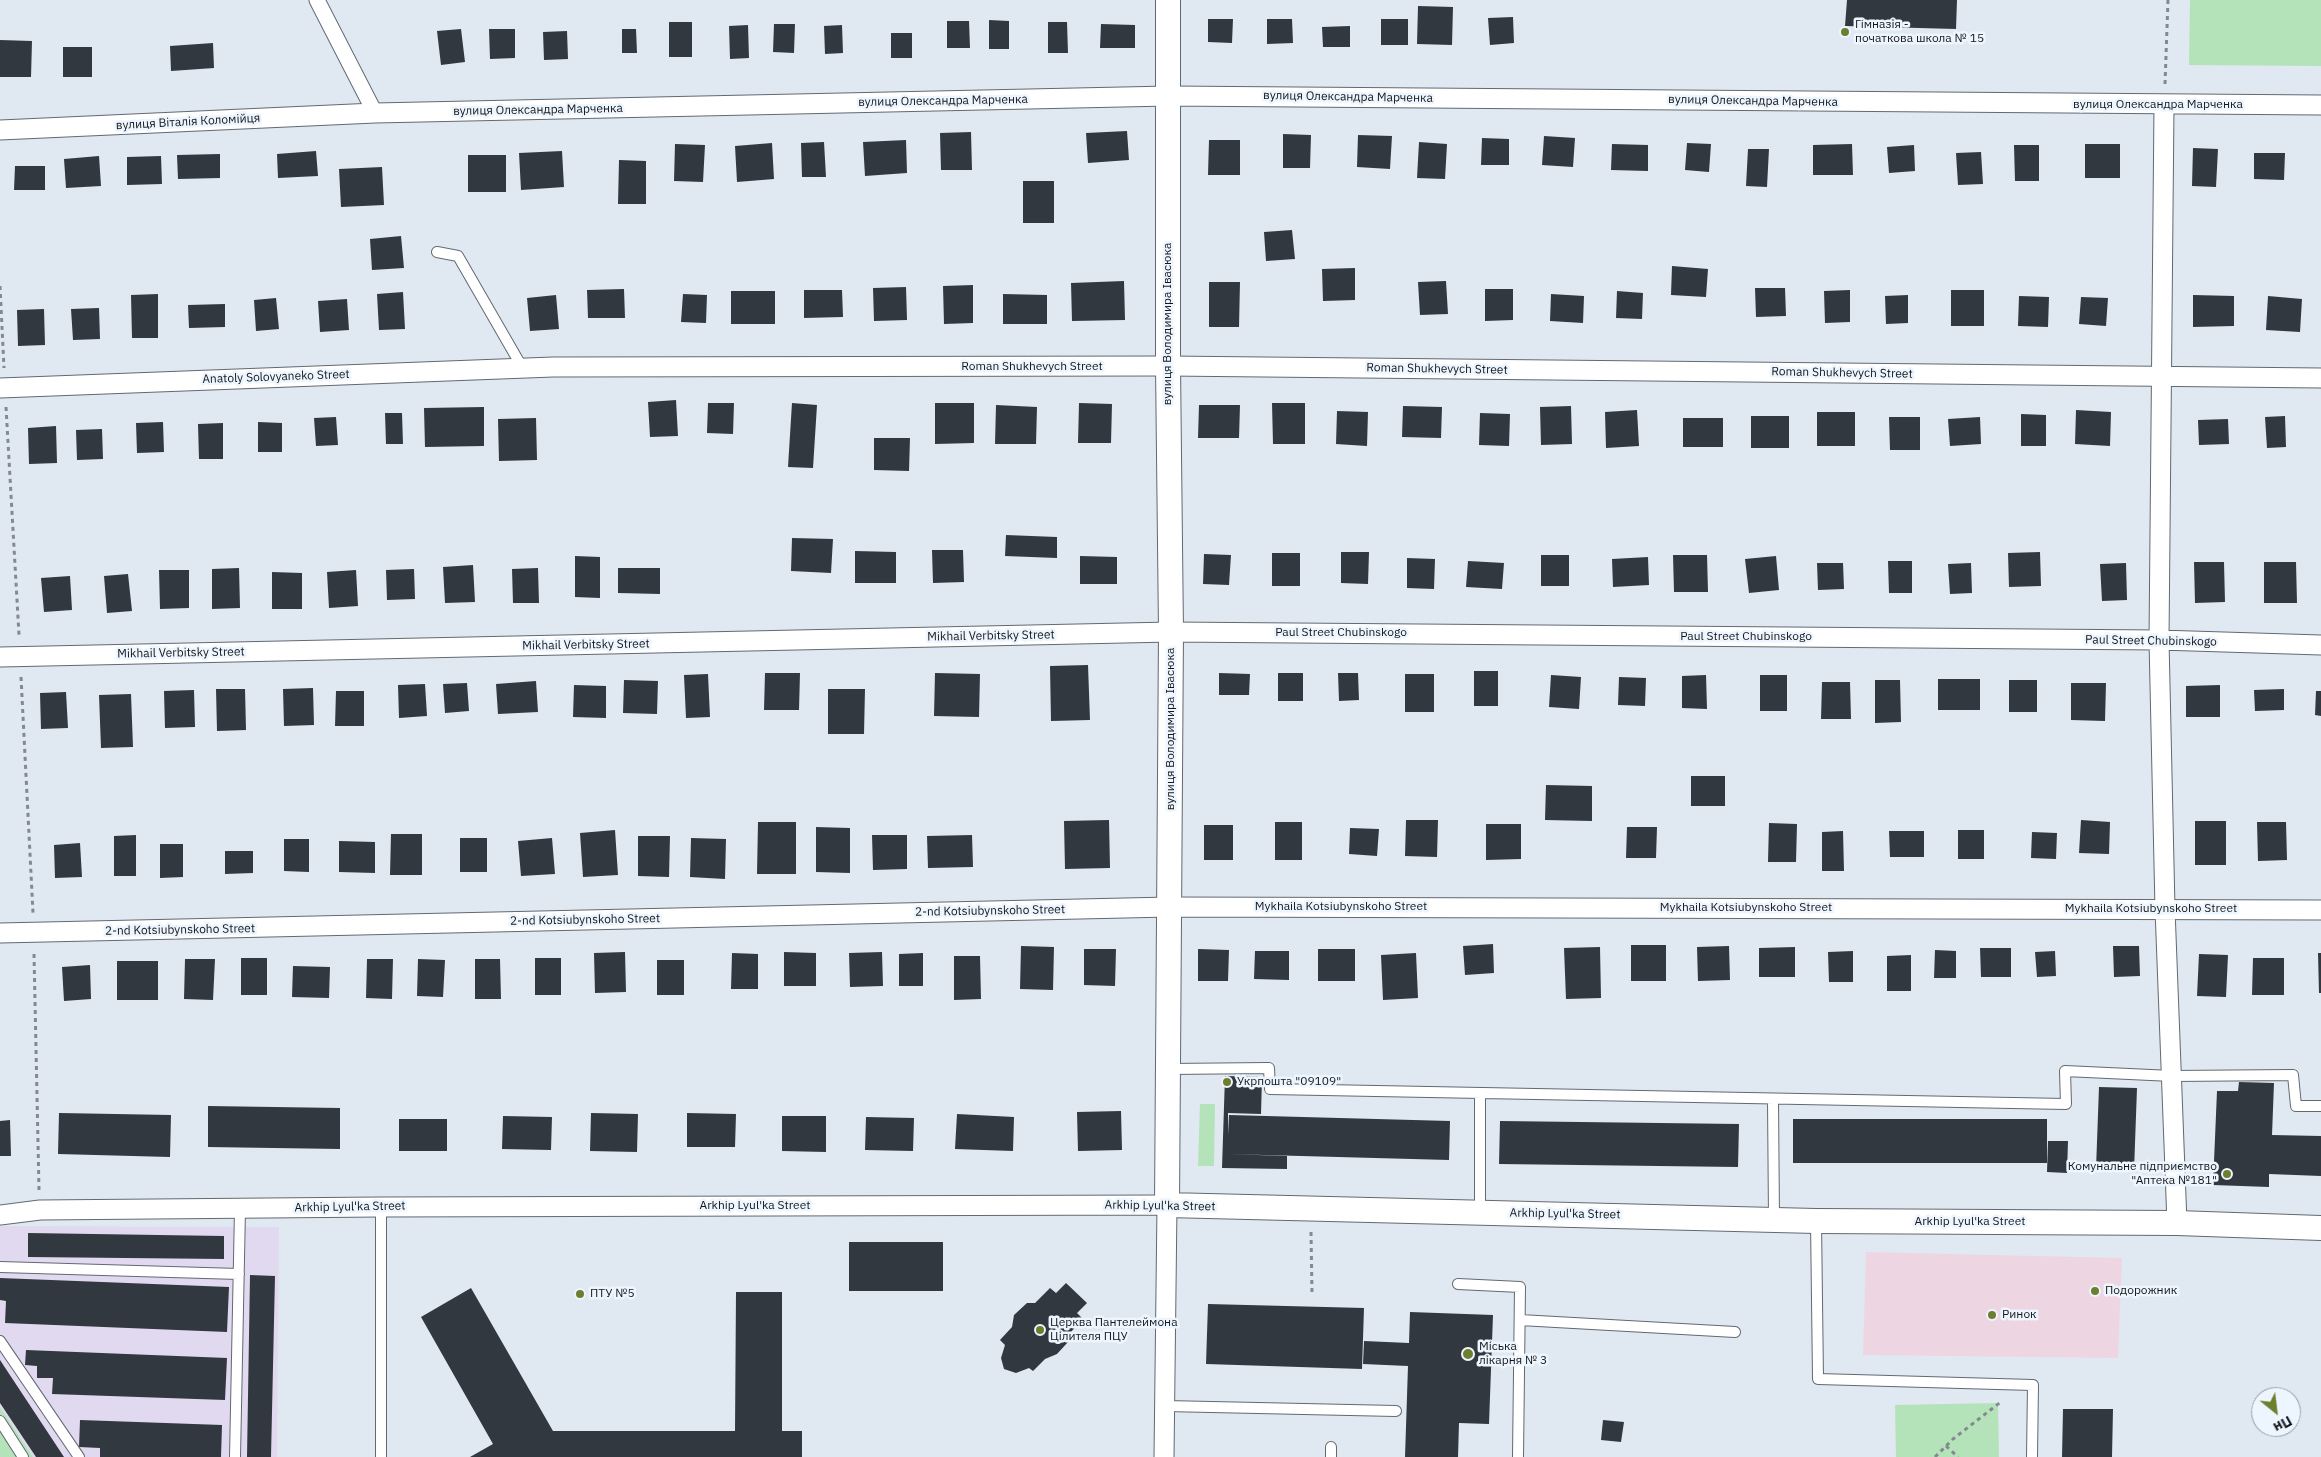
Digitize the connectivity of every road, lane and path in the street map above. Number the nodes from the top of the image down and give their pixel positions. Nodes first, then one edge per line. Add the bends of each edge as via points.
1 (317, 0) edge
2 (1168, 0) edge
3 (2168, 0) edge
4 (1169, 96) junction
5 (2164, 105) junction
6 (2321, 106) edge
7 (375, 113) junction
8 (0, 130) edge
9 (437, 252) dead end
10 (0, 286) edge
11 (1168, 366) junction
12 (522, 367) junction
13 (553, 367) joint
14 (2162, 376) junction
15 (2321, 378) edge
16 (2, 388) edge
17 (1171, 632) junction
18 (2159, 640) junction
19 (2321, 645) edge
20 (0, 657) edge
21 (20, 657) junction
22 (1170, 907) junction
23 (2165, 910) junction
24 (2321, 910) edge
25 (0, 933) edge
26 (34, 933) junction
27 (1169, 1069) junction
28 (2172, 1076) junction
29 (1480, 1095) junction
30 (1773, 1100) junction
31 (2321, 1106) edge
32 (1167, 1205) junction
33 (381, 1207) junction
34 (1311, 1209) junction
35 (40, 1210) junction
36 (240, 1210) junction
37 (1480, 1213) junction
38 (0, 1215) edge
39 (1774, 1219) junction
40 (1816, 1221) junction
41 (2178, 1224) junction
42 (2321, 1228) edge
43 (0, 1267) edge
44 (238, 1274) junction
45 (1458, 1284) dead end
46 (1312, 1294) dead end
47 (1520, 1320) junction
48 (1735, 1332) dead end
49 (0, 1341) edge
50 (2023, 1385) junction
51 (1165, 1406) junction
52 (1396, 1411) dead end
53 (0, 1421) edge
54 (1946, 1446) junction
55 (23, 1457) edge
56 (79, 1457) edge
57 (235, 1457) edge
58 (381, 1457) edge
59 (1164, 1457) edge
60 (1518, 1457) edge
61 (1935, 1457) edge
62 (1958, 1457) edge
63 (2032, 1457) edge

1 - 7 street
2 - 4 street, вулиця Володимира Івасюка
3 - 5 path
4 - 5 street, вулиця Олександра Марченка
4 - 7 street, вулиця Олександра Марченка
4 - 11 street, вулиця Володимира Івасюка
5 - 6 street, вулиця Олександра Марченка
5 - 14 street
7 - 8 street, вулиця Віталія Коломійця
9 - 12 lane via 458,256
10 - 16 path
11 - 13 street, Roman Shukhevych Street
11 - 14 street, Roman Shukhevych Street
11 - 17 street, вулиця Володимира Івасюка
12 - 13 street, Anatoly Solovyaneko Street
12 - 16 street, Anatoly Solovyaneko Street
14 - 15 street, Roman Shukhevych Street
14 - 18 street
16 - 21 path
17 - 18 street, Paul Street Chubinskogo
17 - 21 street, Mikhail Verbitsky Street
17 - 22 street, вулиця Володимира Івасюка
18 - 19 street, Paul Street Chubinskogo
18 - 23 street
20 - 21 street, Mikhail Verbitsky Street
21 - 26 path
22 - 23 street, Mykhaila Kotsiubynskoho Street
22 - 26 street, 2-nd Kotsiubynskoho Street
22 - 27 street, вулиця Володимира Івасюка
23 - 24 street, Mykhaila Kotsiubynskoho Street
23 - 28 street
25 - 26 street, 2-nd Kotsiubynskoho Street
26 - 35 path
27 - 29 lane via 1269,1068 1270,1089
27 - 32 street, вулиця Володимира Івасюка
28 - 30 lane via 2065,1071 2066,1104
28 - 31 lane via 2294,1075 2296,1106
28 - 41 street
29 - 30 lane
29 - 37 lane
30 - 39 lane
32 - 33 street, Arkhip Lyul'ka Street
32 - 34 street, Arkhip Lyul'ka Street
32 - 51 street, вулиця Володимира Івасюка
33 - 36 street, Arkhip Lyul'ka Street
33 - 58 lane
34 - 37 street, Arkhip Lyul'ka Street
34 - 46 path
35 - 36 street, Arkhip Lyul'ka Street
35 - 38 street, Arkhip Lyul'ka Street
36 - 44 lane
37 - 39 street, Arkhip Lyul'ka Street
39 - 40 street, Arkhip Lyul'ka Street
40 - 41 street, Arkhip Lyul'ka Street
40 - 50 lane via 1818,1379
41 - 42 street, Arkhip Lyul'ka Street
43 - 44 lane
44 - 57 lane
45 - 47 lane via 1520,1287
47 - 48 lane
47 - 60 lane
49 - 56 lane
50 - 54 path
50 - 63 lane via 2033,1386
51 - 52 lane
51 - 59 street, вулиця Володимира Івасюка
53 - 55 lane
54 - 61 path
54 - 62 path

